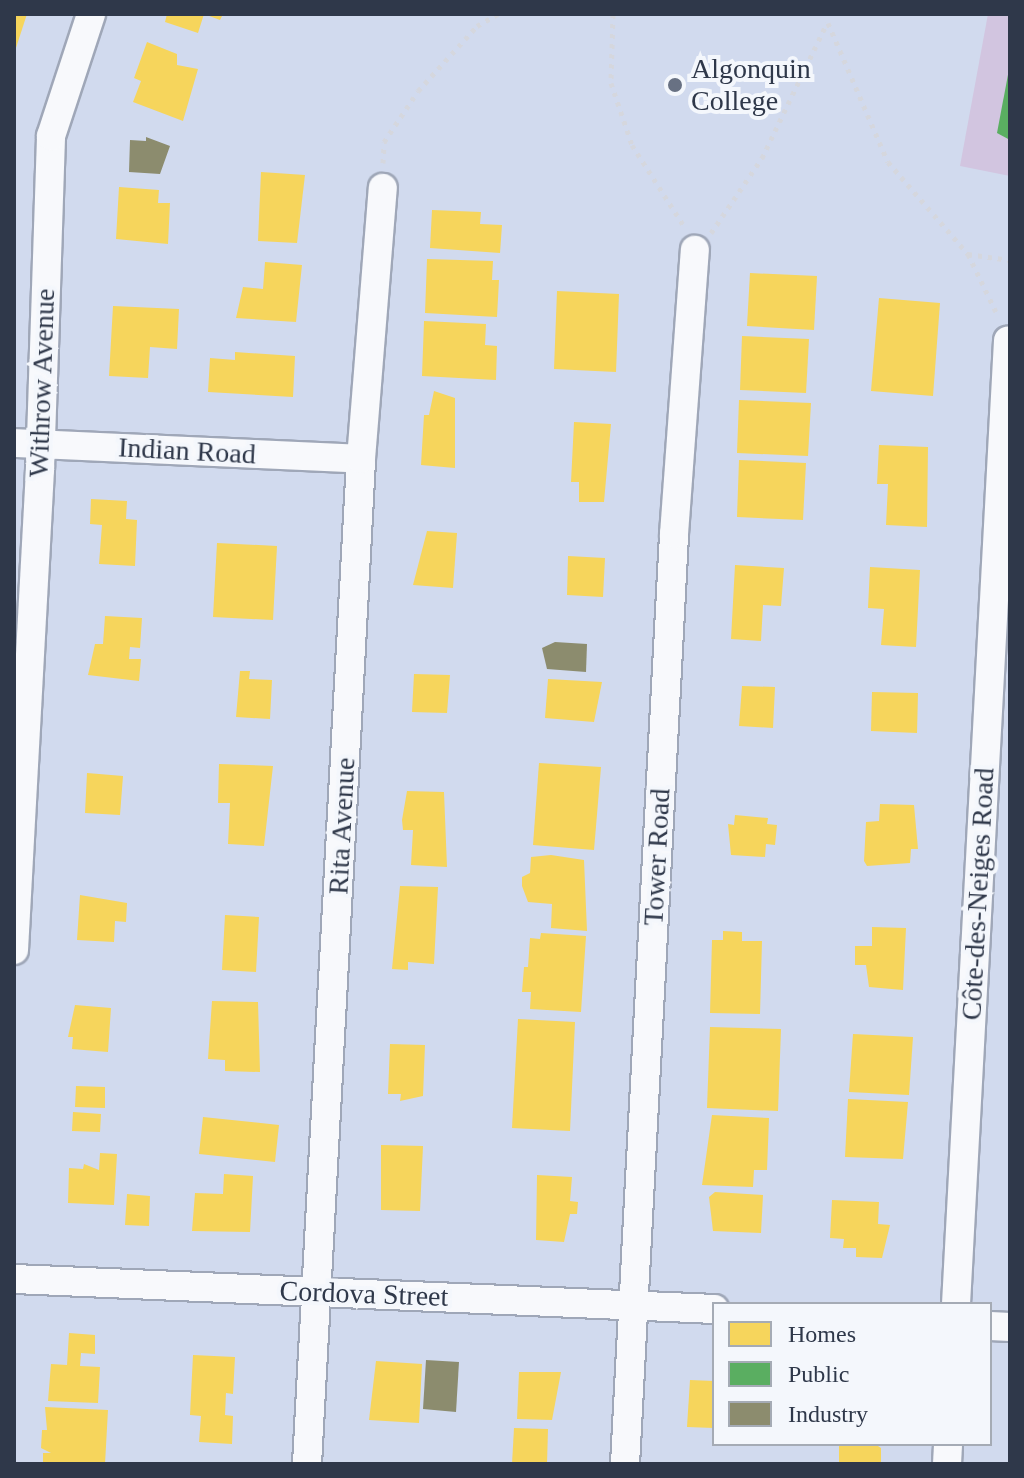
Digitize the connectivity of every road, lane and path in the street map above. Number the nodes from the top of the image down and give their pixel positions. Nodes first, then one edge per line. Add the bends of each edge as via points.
1 (91, 14) edge
2 (486, 14) edge
3 (498, 14) edge
4 (613, 14) edge
5 (477, 26) junction
6 (383, 188) joint
7 (695, 250) junction
8 (968, 254) junction
9 (1010, 260) edge
10 (1008, 340) joint
11 (27, 444) edge
12 (361, 459) junction
13 (14, 950) edge
14 (14, 1279) edge
15 (318, 1292) junction
16 (956, 1302) edge
17 (633, 1305) junction
18 (712, 1309) edge
19 (307, 1464) edge
20 (625, 1464) edge

1 - 11 street, Withrow Avenue via 51,136
2 - 5 path
3 - 5 path
4 - 7 path via 611,83 632,145 672,201
5 - 6 path via 418,91 384,142
6 - 12 street, Rita Avenue
7 - 8 path via 720,223 762,158 827,23 888,162
7 - 17 street, Tower Road via 673,550
8 - 9 path
8 - 10 path
10 - 16 street, Côte-des-Neiges Road
11 - 12 street, Indian Road
11 - 13 street, Withrow Avenue
12 - 15 street, Rita Avenue
14 - 15 street, Cordova Street
15 - 17 street, Cordova Street
15 - 19 street, Rita Avenue
17 - 18 street, Cordova Street
17 - 20 street, Tower Road

